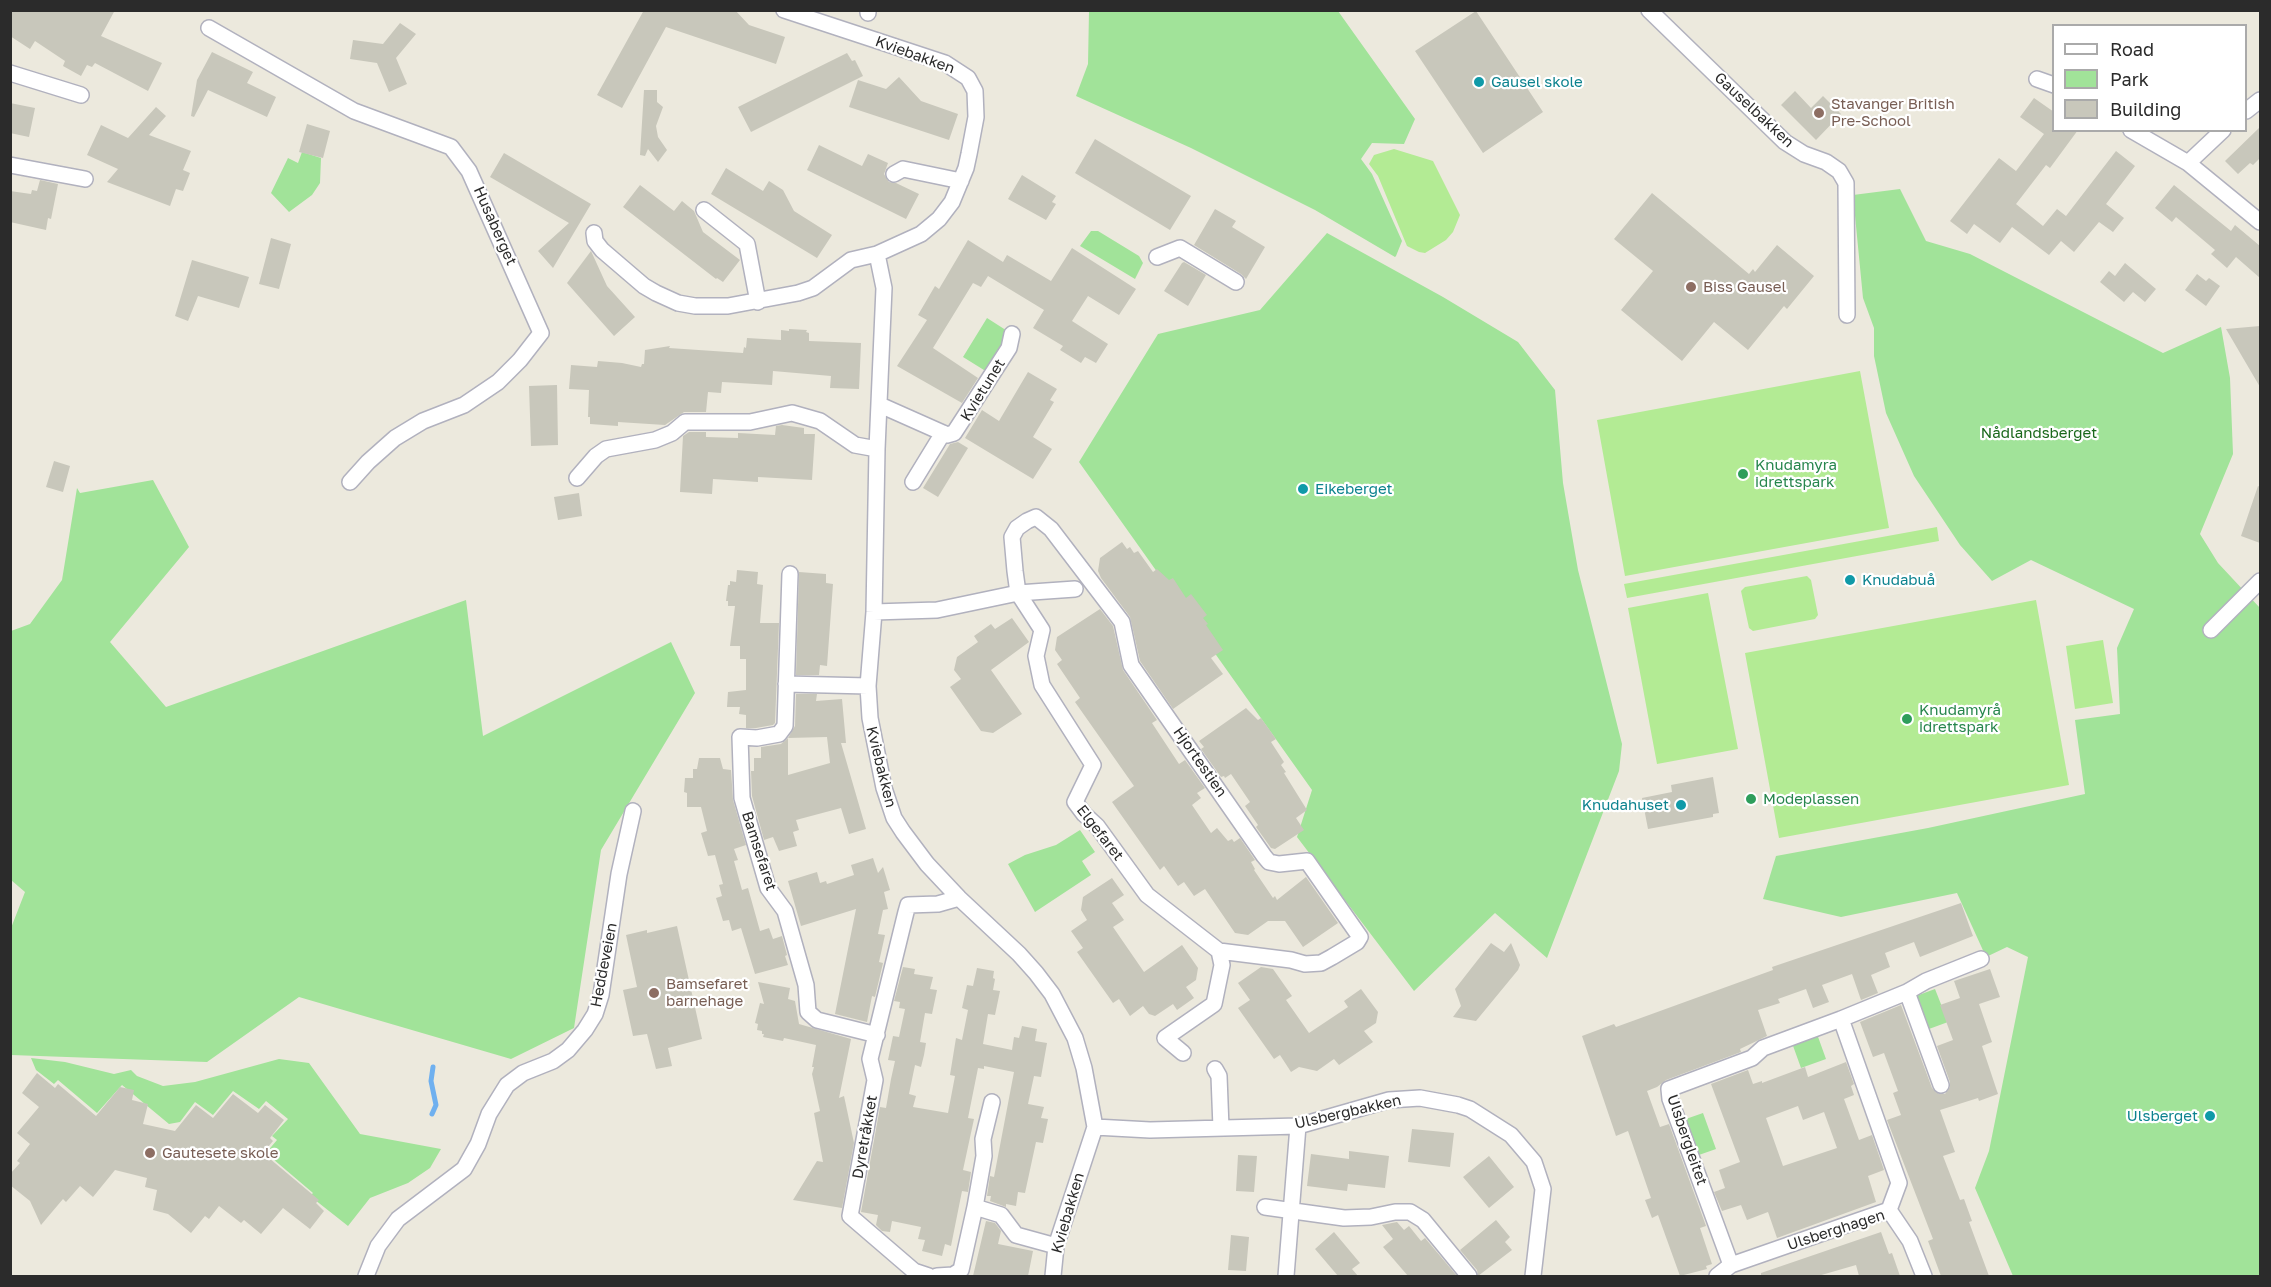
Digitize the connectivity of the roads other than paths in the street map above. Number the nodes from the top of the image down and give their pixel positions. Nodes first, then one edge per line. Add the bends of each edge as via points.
1 (784, 10) edge
2 (1649, 10) edge
3 (209, 28) dead end
4 (10, 73) edge
5 (2037, 79) dead end
6 (2052, 84) edge
7 (81, 95) dead end
8 (2260, 100) edge
9 (2247, 110) edge
10 (2134, 132) edge
11 (2221, 132) edge
12 (2188, 163) junction
13 (10, 165) edge
14 (894, 174) dead end
15 (86, 179) dead end
16 (961, 181) junction
17 (704, 210) dead end
18 (2260, 222) edge
19 (594, 233) dead end
20 (877, 254) junction
21 (1157, 257) dead end
22 (1236, 282) dead end
23 (758, 302) junction
24 (1847, 315) dead end
25 (1012, 334) dead end
26 (880, 405) junction
27 (943, 433) junction
28 (876, 449) junction
29 (577, 478) dead end
30 (350, 482) dead end
31 (913, 482) dead end
32 (1012, 537) joint
33 (790, 574) dead end
34 (2260, 582) edge
35 (1075, 589) dead end
36 (1018, 593) junction
37 (874, 612) junction
38 (2211, 630) dead end
39 (786, 684) junction
40 (868, 686) junction
41 (633, 811) dead end
42 (959, 898) junction
43 (1219, 951) junction
44 (1981, 959) dead end
45 (1907, 992) junction
46 (1841, 1019) junction
47 (877, 1035) junction
48 (1183, 1053) dead end
49 (1215, 1069) dead end
50 (1941, 1085) dead end
51 (992, 1102) dead end
52 (1298, 1126) junction
53 (1095, 1127) junction
54 (1221, 1128) junction
55 (975, 1207) junction
56 (1265, 1207) dead end
57 (1292, 1210) junction
58 (1889, 1210) junction
59 (1056, 1246) junction
60 (1731, 1264) junction
61 (366, 1276) edge
62 (929, 1276) edge
63 (937, 1276) edge
64 (1053, 1276) edge
65 (1286, 1276) edge
66 (1469, 1276) edge
67 (1533, 1276) edge
68 (1717, 1276) edge
69 (1924, 1276) edge

1 - 16 street, Kviebakken via 945,63 968,78 975,91 975,117
2 - 24 street, Gauselbakken via 1785,142 1839,171 1846,183
3 - 30 street, Husaberget via 354,111 451,147 470,171 541,333 491,387 464,405 423,421 395,438
4 - 7 street
5 - 6 street
8 - 9 street
10 - 12 street
11 - 12 street
12 - 18 street
13 - 15 street
14 - 16 street via 903,169
16 - 20 street, Kviebakken via 946,211 931,226
17 - 23 street via 747,244
19 - 23 street, Kviebakken via 602,250 656,294 695,306
20 - 23 street, Kviebakken via 851,260 813,288
20 - 26 street, Kviebakken via 884,288
21 - 22 street via 1180,248
25 - 27 street, Kvietunet via 1009,348 958,429
26 - 27 street
26 - 28 street, Kviebakken
27 - 31 street, Kvietunet
28 - 29 street via 855,445 820,422 792,413 750,422 685,423 655,440 606,449
28 - 37 street, Kviebakken
32 - 36 street, Elgefaret
32 - 43 street, Hjortestien via 1017,528 1036,517 1052,529 1122,622 1131,664 1264,856 1279,864 1307,861 1360,935 1357,942 1321,963
33 - 39 street, Bamsefaret
34 - 38 street
35 - 36 street
36 - 37 street via 937,610
36 - 43 street, Elgefaret via 1042,630 1036,656 1042,685 1093,765 1075,802 1147,895
37 - 40 street, Kviebakken
39 - 40 street
39 - 47 street, Bamsefaret via 785,726 779,734 740,737 742,798 748,822 768,888 785,911 806,986 808,1012 817,1020
40 - 42 street, Kviebakken via 878,763 894,818 912,846
41 - 61 street, Heddeveien via 595,1014 568,1050 507,1085 464,1169 398,1219 378,1246
42 - 47 street, Dyretråkket via 938,904 908,905
42 - 53 street, Kviebakken via 1019,954 1052,994 1078,1048
43 - 48 street via 1222,964 1214,1004 1165,1038
44 - 45 street, Ulsbergleitet
45 - 46 street, Ulsbergleitet
45 - 50 street
46 - 58 street via 1899,1183
46 - 60 street, Ulsbergleitet via 1669,1089
47 - 62 street, Dyretråkket via 870,1059 875,1080 850,1216 914,1271
49 - 54 street via 1219,1076
51 - 55 street
52 - 54 street, Ulsbergbakken
52 - 57 street
52 - 67 street, Ulsbergbakken via 1389,1100 1420,1098 1470,1109 1511,1135 1534,1162 1543,1189
53 - 54 street, Ulsbergbakken
53 - 59 street, Kviebakken
55 - 59 street via 1001,1215 1016,1235
55 - 63 street via 961,1270
56 - 57 street
57 - 65 street
57 - 66 street via 1344,1218 1410,1212 1423,1220
58 - 60 street, Ulsberghagen
58 - 69 street, Ulsberghagen via 1910,1241
59 - 64 street, Kviebakken
60 - 68 street, Ulsberghagen

